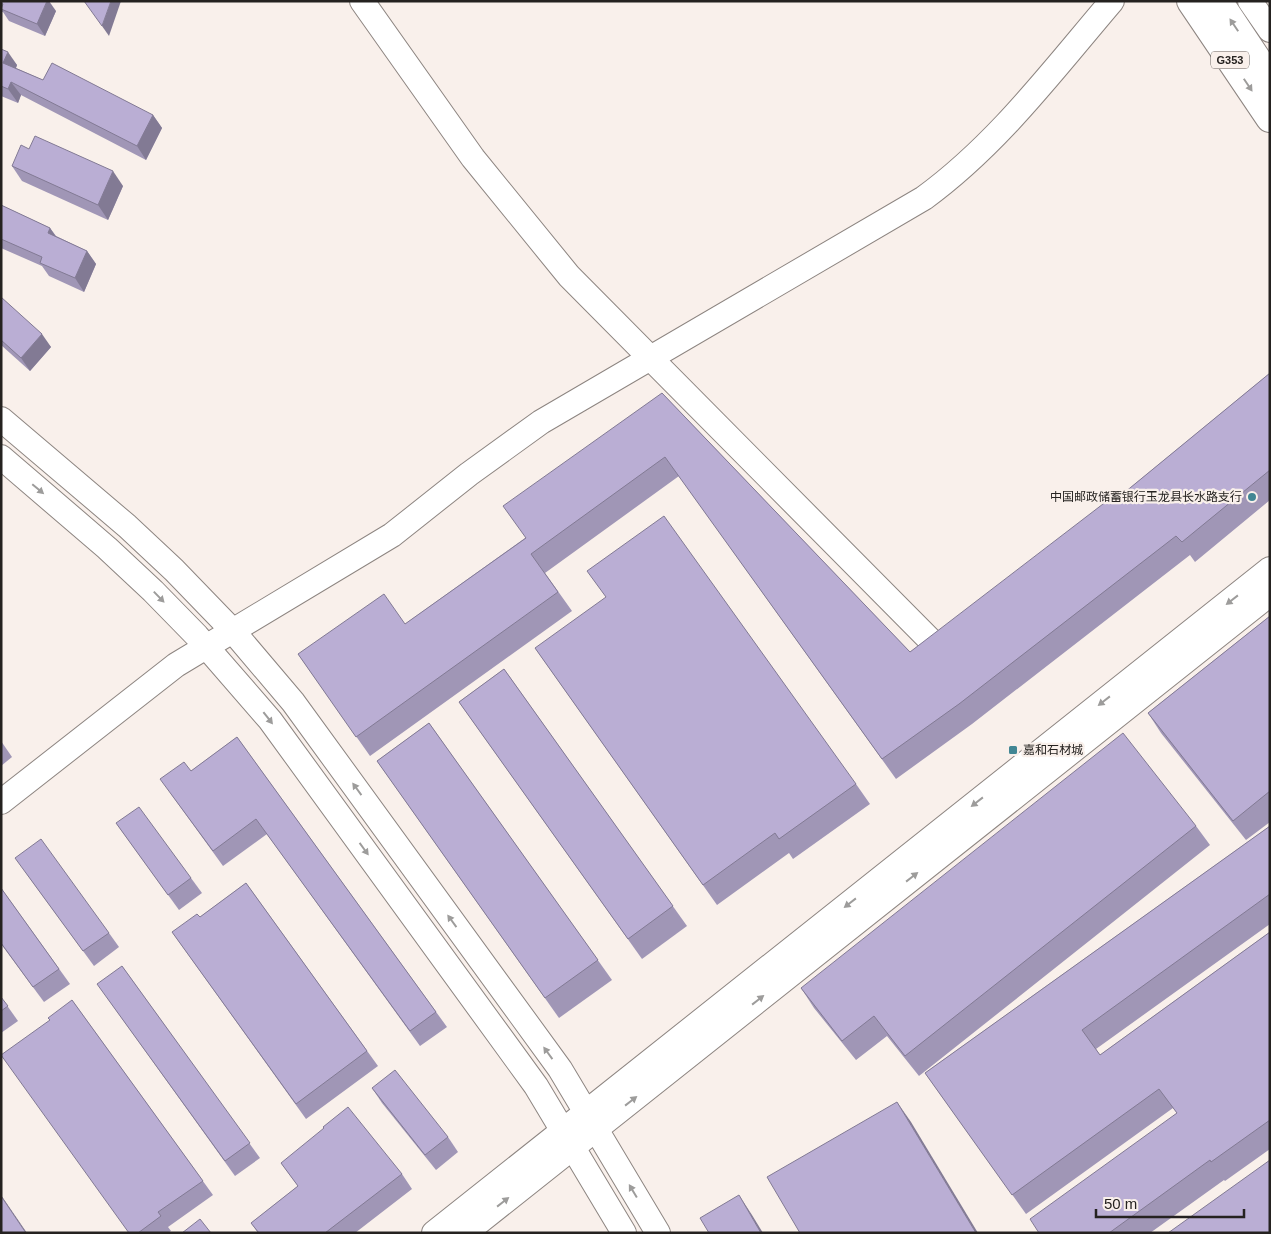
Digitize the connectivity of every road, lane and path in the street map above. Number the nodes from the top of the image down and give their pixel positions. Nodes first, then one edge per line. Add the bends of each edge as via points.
1 (362, 1) edge
2 (1112, 1) edge
3 (1191, 1) edge
4 (1218, 1) edge
5 (1250, 1) edge
6 (1270, 30) edge
7 (1270, 78) edge
8 (1270, 118) edge
9 (650, 358) junction
10 (1, 419) edge
11 (1, 457) edge
12 (1270, 569) edge
13 (1270, 594) edge
14 (232, 630) junction
15 (932, 642) edge
16 (206, 646) junction
17 (1, 802) edge
18 (591, 1121) junction
19 (568, 1139) junction
20 (434, 1233) edge
21 (465, 1233) edge
22 (624, 1233) edge
23 (658, 1233) edge

1 - 9 street via 513,210 569,276
2 - 9 street via 1000,131 946,182 902,212
3 -> 8 highway, G353
7 -> 4 highway, G353
5 - 6 street
9 - 14 street via 541,422 370,550
9 - 15 street
10 - 14 street via 127,526
11 -> 16 street via 107,548
12 -> 18 street
18 -> 13 street
14 - 16 street
18 -> 14 street via 560,1070 293,702
16 - 17 street via 130,700
16 -> 19 street via 270,720 536,1086
18 - 19 street
23 -> 18 street
19 - 20 street
21 -> 19 street
19 - 22 street

